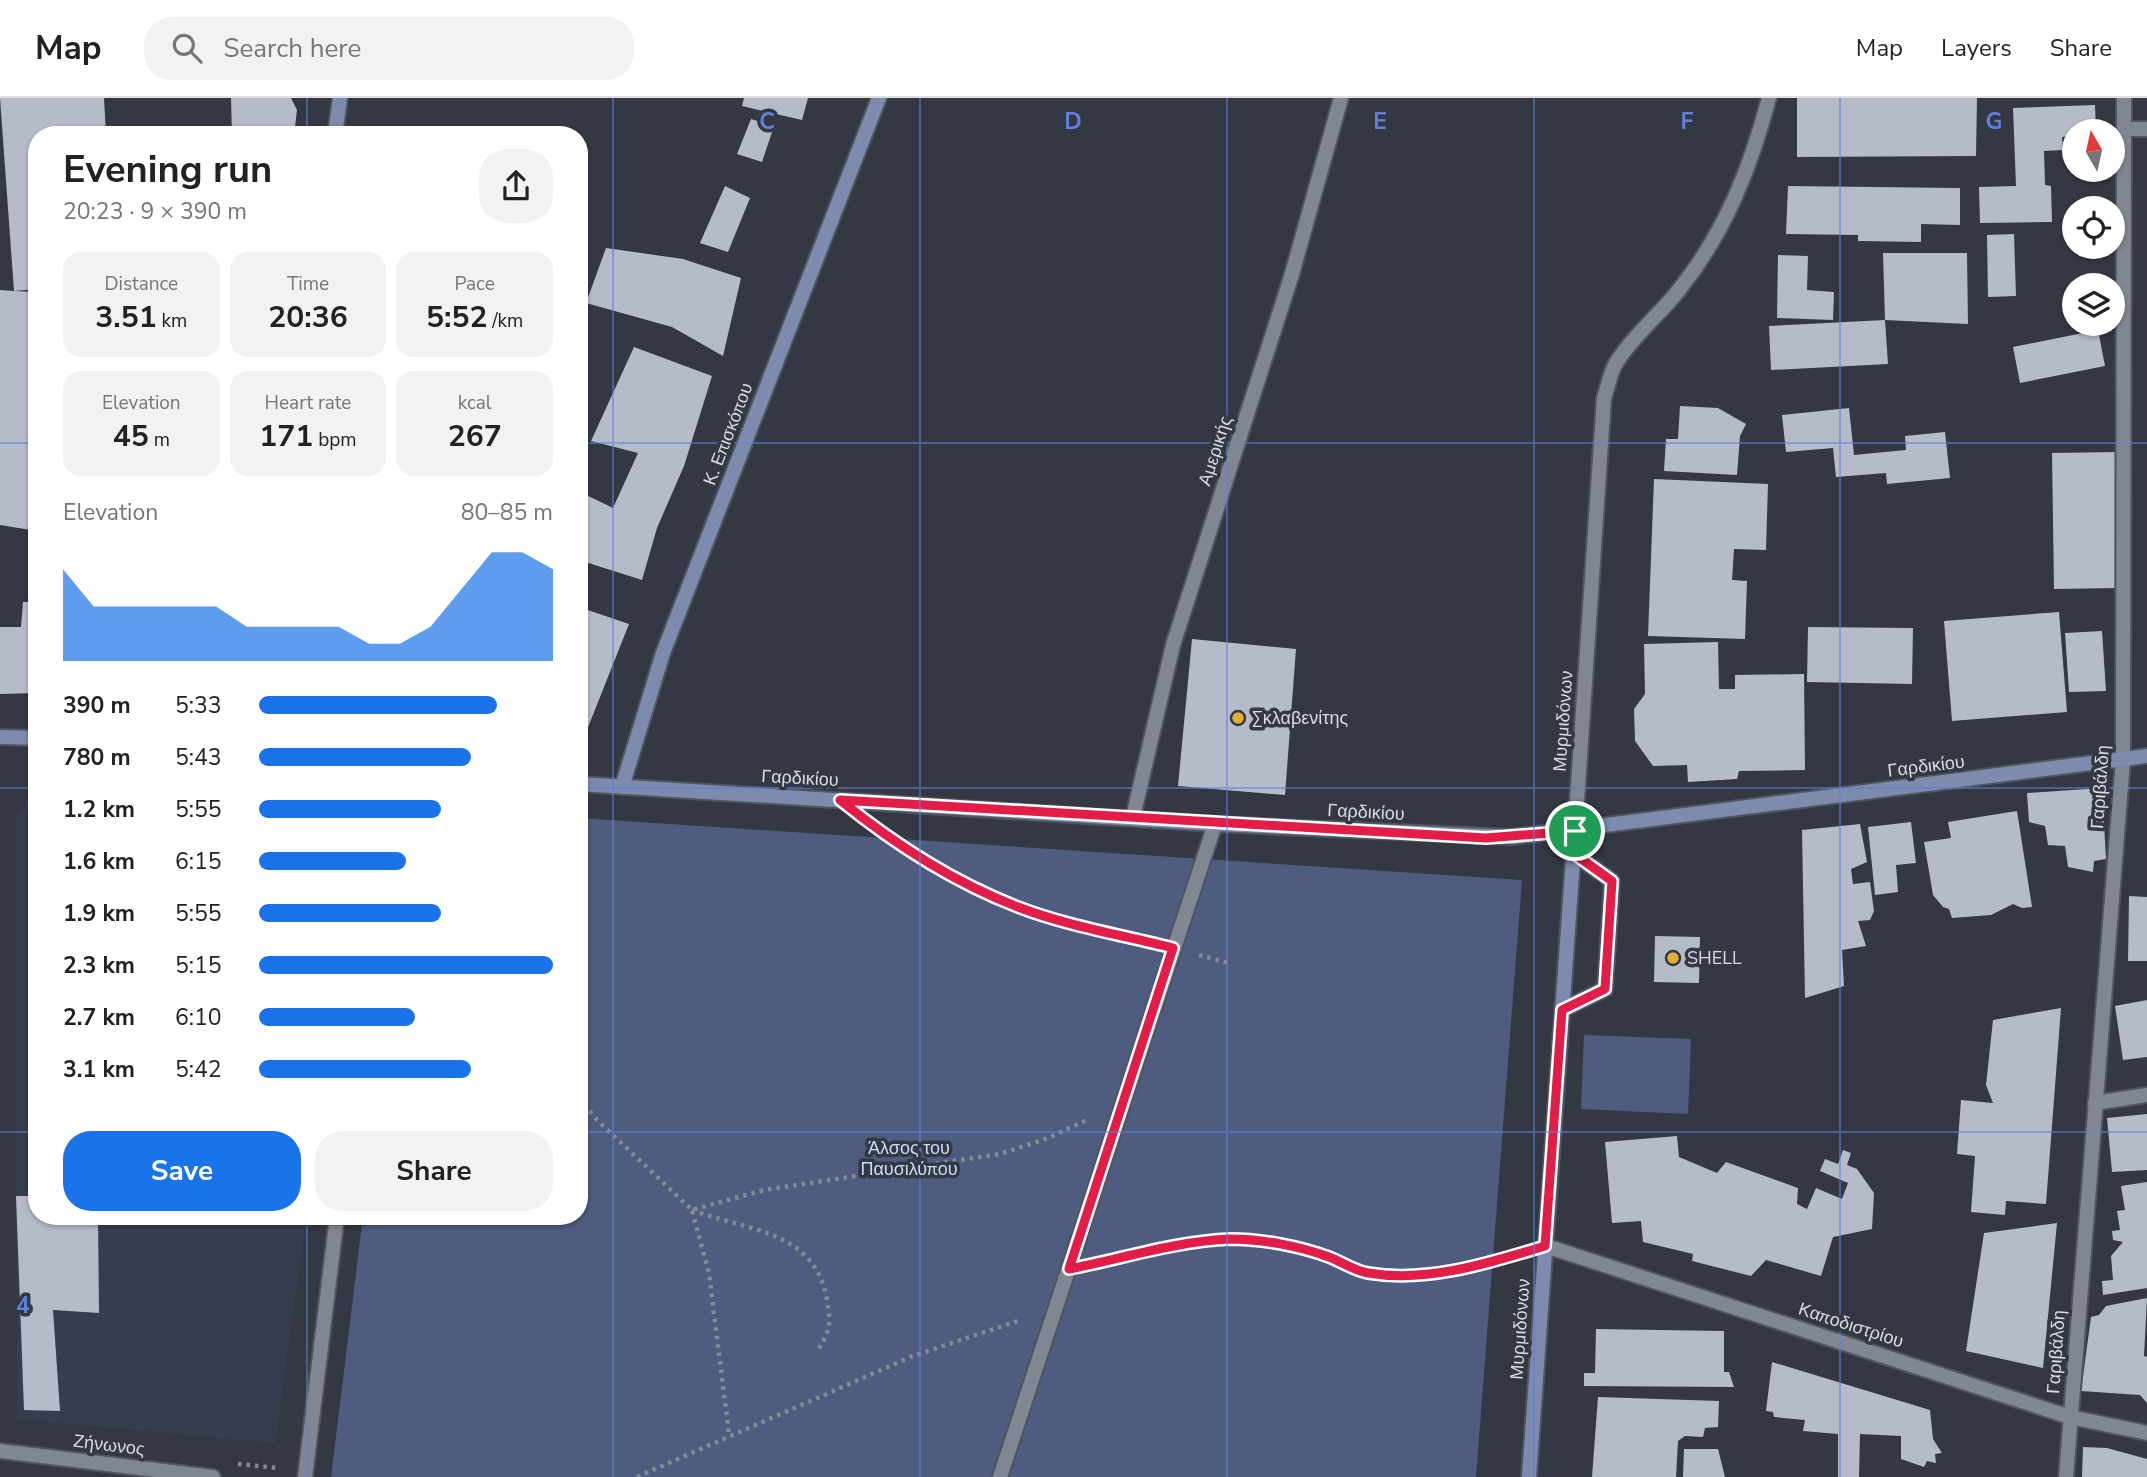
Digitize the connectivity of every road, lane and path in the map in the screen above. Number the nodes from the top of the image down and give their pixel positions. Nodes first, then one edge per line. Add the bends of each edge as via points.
1 (340, 98) edge
2 (879, 98) edge
3 (1341, 98) edge
4 (1769, 98) edge
5 (2124, 98) edge
6 (2124, 119) edge
7 (336, 126) edge
8 (2125, 130) edge
9 (2147, 130) edge
10 (2124, 182) edge
11 (0, 737) edge
12 (28, 738) edge
13 (2147, 756) edge
14 (2123, 760) junction
15 (588, 785) edge
16 (622, 787) junction
17 (840, 800) junction
18 (1133, 817) junction
19 (1215, 824) junction
20 (1575, 831) junction
21 (1573, 853) junction
22 (1173, 948) junction
23 (1228, 963) dead end
24 (1562, 1010) junction
25 (2147, 1095) edge
26 (2095, 1103) junction
27 (1121, 1104) junction
28 (588, 1109) edge
29 (692, 1210) junction
30 (336, 1225) edge
31 (1545, 1246) junction
32 (1069, 1269) junction
33 (1056, 1309) junction
34 (818, 1350) dead end
35 (2070, 1417) junction
36 (2147, 1433) edge
37 (729, 1434) junction
38 (0, 1451) edge
39 (213, 1477) edge
40 (305, 1477) edge
41 (637, 1477) edge
42 (1000, 1477) edge
43 (1529, 1477) edge
44 (2066, 1477) edge

1 - 7 main road
2 - 16 main road, Κ. Επισκόπου via 663,653
3 - 18 street, Αμερικής via 1292,274 1173,645
4 - 20 street, Μυρμιδόνων via 1754,153 1716,236 1681,288 1615,365 1604,398
5 - 6 street, Γαριβάλδη
8 - 9 street
10 - 14 street, Γαριβάλδη
11 - 12 main road
13 - 14 main road, Γαρδικίου
14 - 20 main road, Γαρδικίου
14 - 26 street, Γαριβάλδη
15 - 16 main road, Γαρδικίου
16 - 17 main road, Γαρδικίου
17 - 18 main road, Γαρδικίου
17 - 22 path via 884,836 962,881 1019,907
18 - 19 main road, Γαρδικίου
19 - 20 main road, Γαρδικίου via 1486,838
19 - 22 street
20 - 21 main road, Μυρμιδόνων
21 - 24 main road, Μυρμιδόνων
21 - 24 street via 1612,881 1605,989
22 - 23 path
22 - 27 street
24 - 31 main road, Μυρμιδόνων
25 - 26 street
26 - 35 street, Γαριβάλδη
27 - 29 path via 1048,1138 1000,1154 764,1190
27 - 32 street
28 - 29 path
29 - 34 path via 788,1240 811,1259 825,1289 831,1328
29 - 37 path via 709,1273
30 - 40 street
31 - 32 path via 1467,1268 1396,1276 1365,1273 1290,1246 1231,1239
31 - 35 street, Καποδιστρίου
31 - 43 main road, Μυρμιδόνων
32 - 33 street
33 - 37 path via 913,1356
33 - 42 street
35 - 36 street, Καποδιστρίου
35 - 44 street, Γαριβάλδη
37 - 41 path
38 - 39 street, Ζήνωνος

